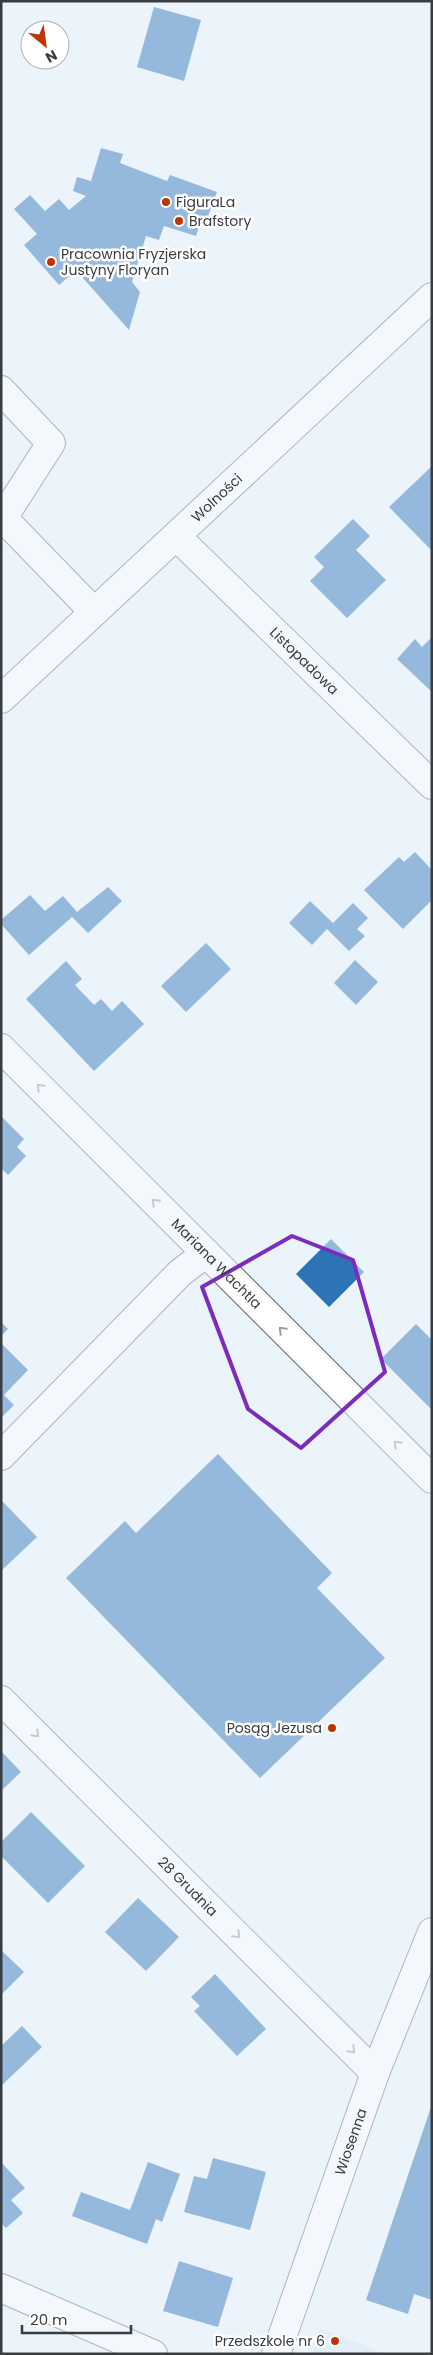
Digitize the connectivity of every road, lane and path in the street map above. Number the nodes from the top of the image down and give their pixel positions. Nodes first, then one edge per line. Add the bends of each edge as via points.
1 (432, 297) edge
2 (1, 390) edge
3 (176, 536) junction
4 (94, 612) junction
5 (1, 699) edge
6 (432, 784) edge
7 (1, 1048) edge
8 (206, 1253) junction
9 (1, 1456) edge
10 (432, 1479) edge
11 (1, 1700) edge
12 (432, 1932) edge
13 (375, 2073) junction
14 (1, 2288) edge
15 (153, 2354) edge
16 (276, 2354) edge

1 - 3 street, Wolności
2 - 4 street via 51,443 3,518
3 - 4 street, Wolności
3 - 6 street, Listopadowa
4 - 5 street, Wolności
8 -> 7 street, Mariana Wachtla
8 - 9 street via 180,1274
10 -> 8 street, Mariana Wachtla
11 -> 13 street, 28 Grudnia
12 - 13 street, Wiosenna
13 - 16 street, Wiosenna
14 - 15 street

